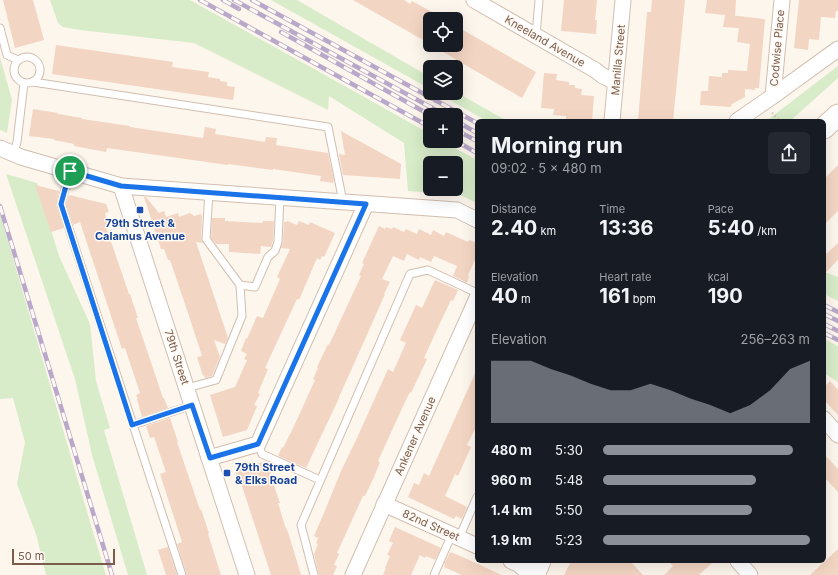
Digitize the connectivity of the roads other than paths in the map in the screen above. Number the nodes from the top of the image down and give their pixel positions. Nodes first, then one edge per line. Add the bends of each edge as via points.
1 (474, 0) edge
2 (539, 0) edge
3 (623, 0) edge
4 (782, 0) edge
5 (0, 28) edge
6 (536, 36) junction
7 (838, 49) edge
8 (18, 60) junction
9 (33, 82) junction
10 (615, 82) junction
11 (24, 83) junction
12 (773, 96) junction
13 (838, 115) edge
14 (612, 119) edge
15 (740, 119) edge
16 (826, 126) edge
17 (7, 150) edge
18 (70, 171) junction
19 (121, 186) junction
20 (209, 192) junction
21 (280, 197) junction
22 (343, 202) junction
23 (366, 204) junction
24 (475, 219) edge
25 (240, 285) junction
26 (475, 297) edge
27 (475, 302) edge
28 (187, 388) junction
29 (192, 405) junction
30 (826, 421) edge
31 (132, 425) junction
32 (838, 435) edge
33 (258, 444) junction
34 (210, 458) junction
35 (320, 480) junction
36 (475, 501) edge
37 (384, 504) junction
38 (456, 536) junction
39 (475, 545) edge
40 (516, 563) edge
41 (539, 563) edge
42 (740, 563) edge
43 (182, 575) edge
44 (247, 575) edge
45 (314, 575) edge
46 (353, 575) edge
47 (434, 575) edge
48 (531, 575) edge
49 (534, 575) edge
50 (750, 575) edge

1 - 6 street, Kneeland Avenue
2 - 6 lane
3 - 10 street, Manilla Street
4 - 12 street, Codwise Place
5 - 8 lane via 7,54
6 - 10 street, Kneeland Avenue
7 - 12 street
8 - 9 lane via 30,58 37,62 40,73
8 - 11 lane via 14,68 15,76
9 - 11 lane
9 - 22 lane via 328,127
10 - 14 street, Manilla Street
11 - 17 lane via 17,142
12 - 15 street
13 - 16 main road
17 - 18 street
18 - 19 street
18 - 31 lane via 61,204
19 - 20 street
19 - 28 street, 79th Street
20 - 21 street
20 - 25 lane via 206,239
21 - 22 street
21 - 25 lane via 278,242 274,251 268,257 255,287
22 - 23 street
23 - 24 street via 457,210
23 - 33 street
25 - 28 lane via 242,316 216,380
26 - 35 lane via 428,270 410,274
27 - 37 street, Ankener Avenue
28 - 29 street, 79th Street
29 - 31 lane
29 - 34 street, 79th Street
30 - 32 street
31 - 43 lane
33 - 34 street
33 - 35 lane via 262,454
34 - 44 street, 79th Street
35 - 45 lane via 300,525
36 - 38 lane
37 - 38 street, 82nd Street
37 - 46 street, Ankener Avenue
38 - 39 street, 82nd Street
38 - 47 lane
40 - 48 street
41 - 49 main road
42 - 50 street

